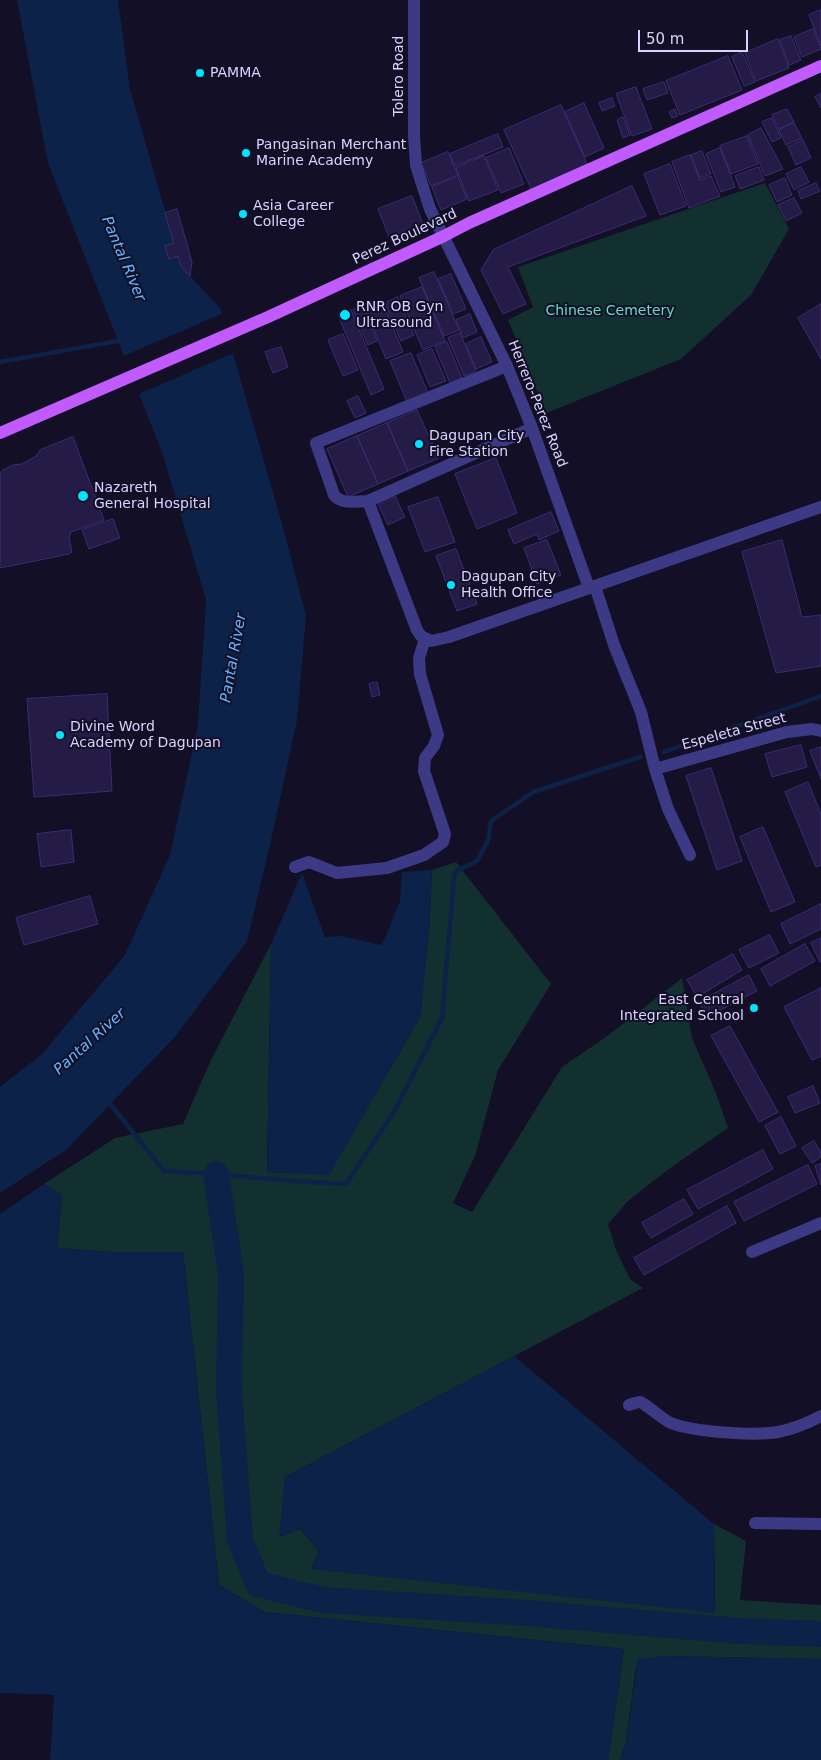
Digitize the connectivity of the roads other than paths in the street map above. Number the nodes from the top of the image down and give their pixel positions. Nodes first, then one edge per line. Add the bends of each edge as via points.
1 (414, 0) edge
2 (821, 66) edge
3 (444, 236) junction
4 (508, 366) junction
5 (532, 428) junction
6 (0, 433) edge
7 (368, 501) junction
8 (821, 507) edge
9 (592, 587) junction
10 (424, 639) junction
11 (821, 731) edge
12 (654, 769) junction
13 (690, 855) dead end
14 (295, 867) dead end
15 (821, 1223) edge
16 (752, 1252) dead end
17 (629, 1405) dead end
18 (821, 1416) edge
19 (755, 1523) dead end
20 (821, 1524) edge

1 - 3 street, Tolero Road via 416,165 430,209
2 - 3 main road, Perez Boulevard
3 - 4 street, Herrero-Perez Road
3 - 6 main road, Perez Boulevard via 268,317
4 - 5 street, Herrero-Perez Road
4 - 7 street via 316,444 338,500
5 - 7 street
5 - 9 street, Herrero-Perez Road
7 - 10 street via 417,630
8 - 9 street
9 - 10 street via 439,640 431,642
9 - 12 street, Herrero-Perez Road via 641,712
10 - 14 street via 419,658 420,674 438,735 424,758 424,771 445,834 443,842 424,855 387,868 337,873 309,862
11 - 12 street, Espeleta Street via 812,728 787,732
12 - 13 street, Herrero-Perez Road via 668,809
15 - 16 street
17 - 18 street via 646,1404 671,1423 704,1431 777,1432
19 - 20 street

